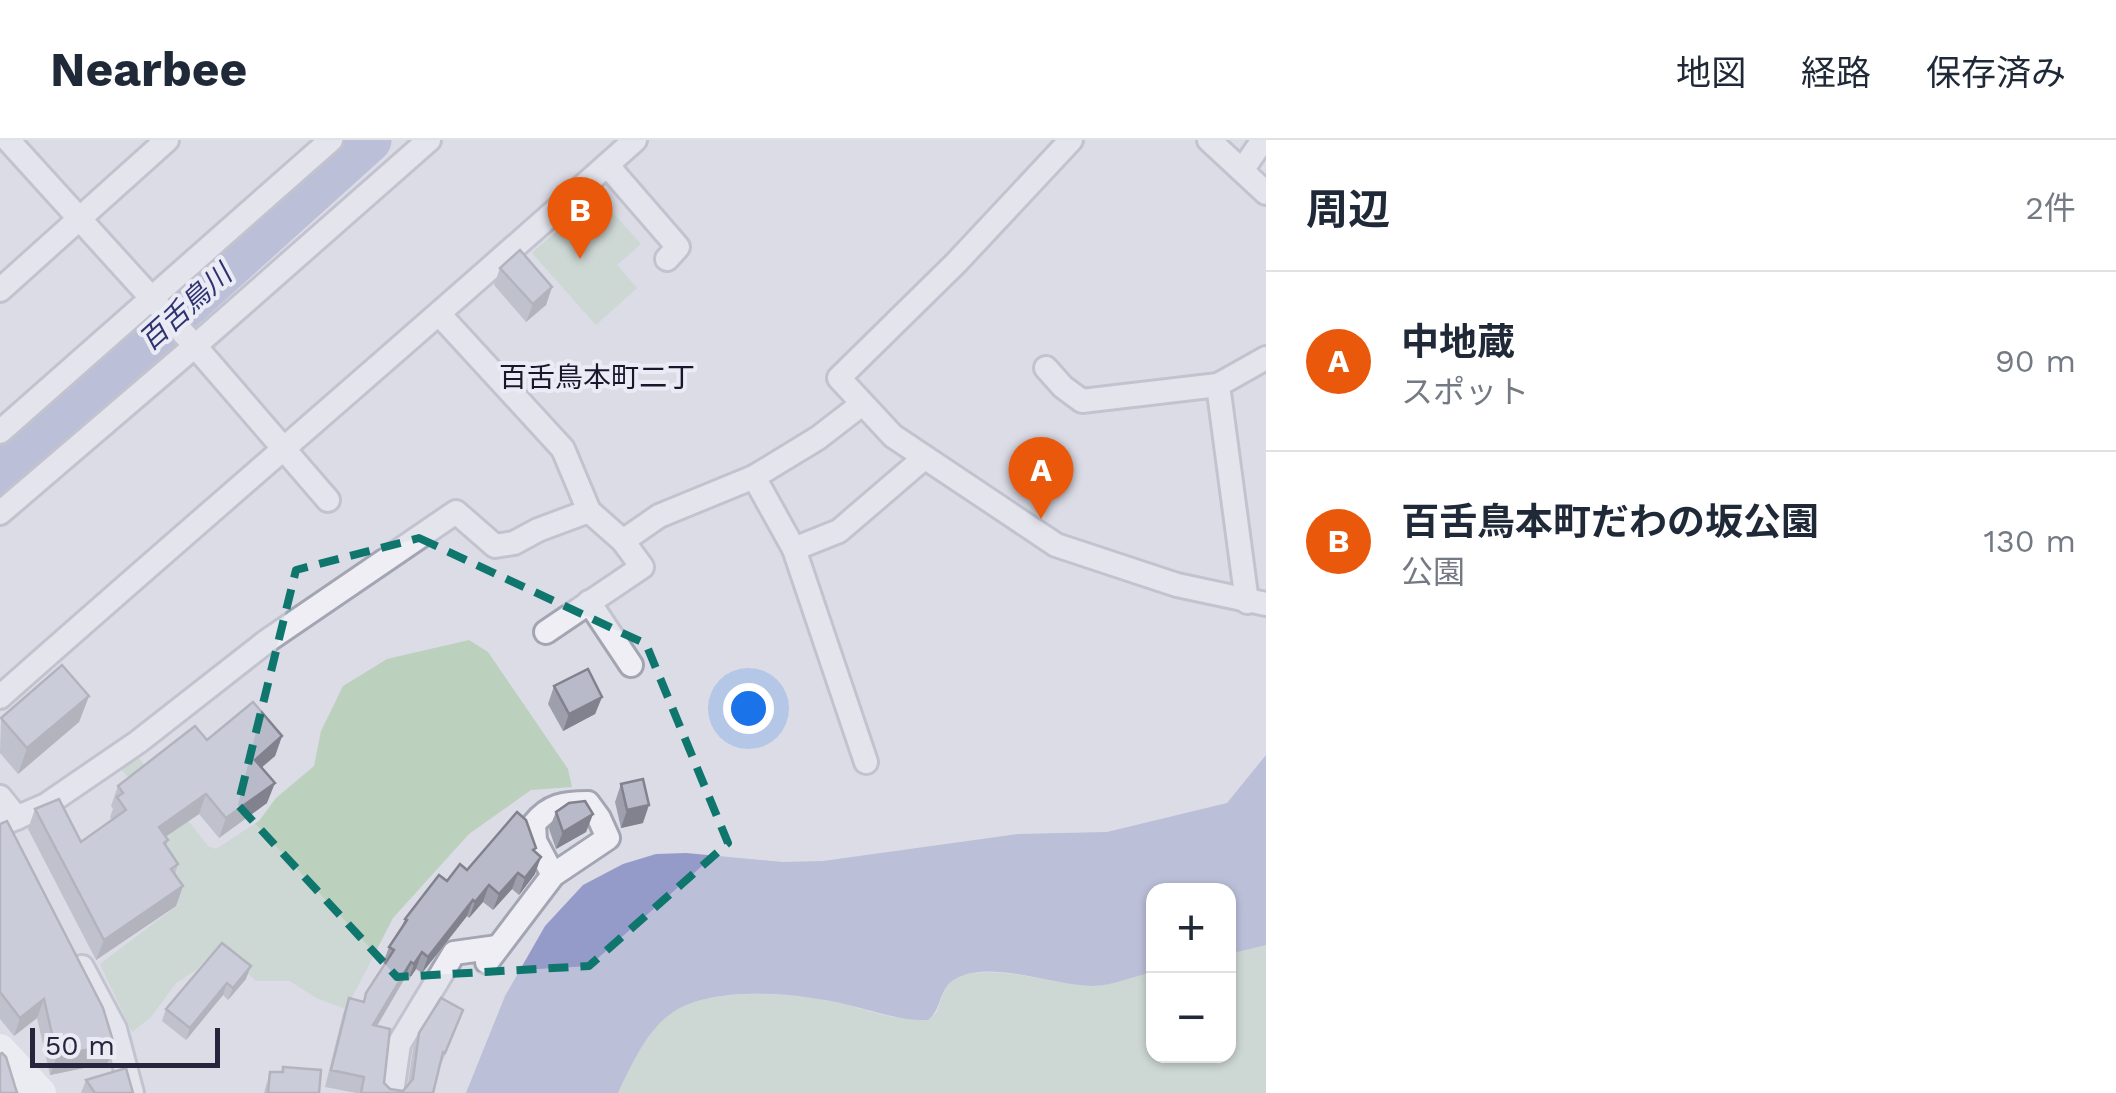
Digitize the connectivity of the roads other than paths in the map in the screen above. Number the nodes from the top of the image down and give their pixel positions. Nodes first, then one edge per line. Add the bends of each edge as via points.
1 (8, 140) edge
2 (168, 140) edge
3 (331, 140) edge
4 (428, 140) edge
5 (635, 140) edge
6 (1070, 140) edge
7 (1209, 140) edge
8 (1263, 140) edge
9 (607, 165) junction
10 (1243, 170) junction
11 (1266, 193) edge
12 (78, 219) junction
13 (667, 259) dead end
14 (0, 290) edge
15 (155, 303) junction
16 (440, 315) junction
17 (191, 342) junction
18 (1266, 358) edge
19 (1046, 368) dead end
20 (1218, 385) junction
21 (862, 404) junction
22 (0, 432) edge
23 (282, 448) junction
24 (924, 458) junction
25 (754, 477) junction
26 (328, 500) dead end
27 (0, 512) edge
28 (589, 512) junction
29 (623, 541) junction
30 (794, 550) junction
31 (590, 602) junction
32 (1256, 603) edge
33 (546, 632) dead end
34 (631, 665) dead end
35 (0, 697) edge
36 (866, 762) dead end
37 (0, 797) edge
38 (10, 826) edge
39 (553, 875) dead end
40 (70, 945) edge
41 (0, 1049) edge
42 (41, 1093) edge
43 (132, 1093) edge
44 (392, 1093) edge

1 - 12 street
2 - 12 street
3 - 15 street
4 - 17 street
5 - 9 street
6 - 21 street via 839,378
7 - 10 street
8 - 10 street
9 - 13 street via 678,247
9 - 16 street
10 - 11 street
12 - 14 street
12 - 15 street
15 - 17 street
15 - 22 street
16 - 23 street
16 - 28 street via 563,449
17 - 23 street
17 - 27 street
18 - 20 street
19 - 20 street via 1082,401
20 - 32 street
21 - 24 street
21 - 25 street
23 - 26 street
23 - 35 street
24 - 30 street via 839,531
24 - 32 street via 1056,545
25 - 29 street via 659,516
25 - 30 street
28 - 29 street
28 - 38 street via 495,546 456,512 267,641 138,742
29 - 31 street via 642,567
30 - 36 street
31 - 33 street
31 - 34 street
37 - 38 street
39 - 44 street via 492,954 454,953 399,1044
40 - 43 street via 115,1029
41 - 42 main road

